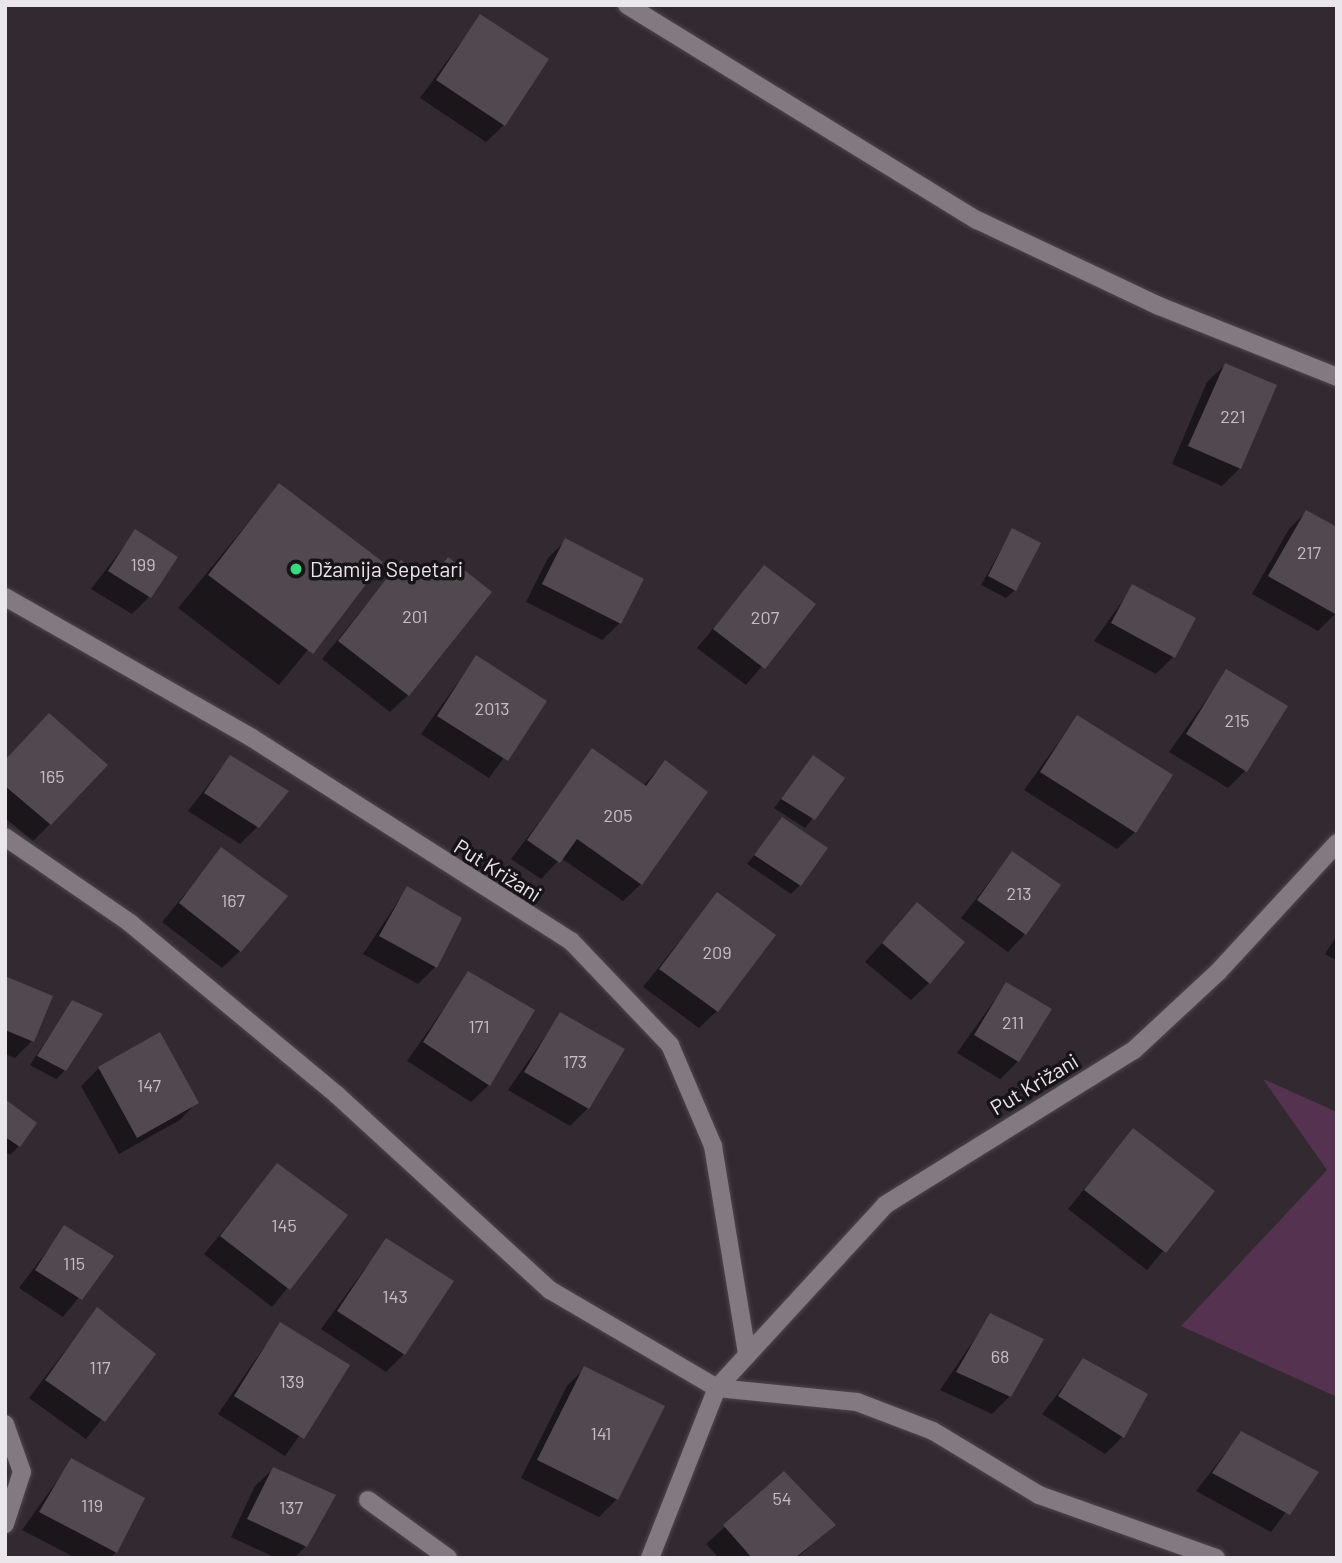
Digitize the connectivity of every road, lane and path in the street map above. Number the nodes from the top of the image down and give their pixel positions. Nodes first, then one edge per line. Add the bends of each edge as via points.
1 (627, 5) edge
2 (1337, 376) edge
3 (5, 597) edge
4 (5, 837) edge
5 (1337, 843) edge
6 (747, 1354) junction
7 (717, 1388) junction
8 (5, 1424) edge
9 (368, 1500) dead end
10 (5, 1524) edge
11 (448, 1558) edge
12 (650, 1558) edge
13 (1216, 1558) edge

1 - 2 street via 977,220 1159,306
3 - 6 street, Put Križani via 252,738 571,941 670,1045 713,1146
4 - 7 street via 130,923 337,1095 550,1290
5 - 6 street, Put Križani via 1227,963 1134,1050 885,1205
6 - 7 street, Put Križani
7 - 12 street, Put Križani
7 - 13 street via 857,1402 933,1431 1039,1495
8 - 10 street via 22,1472
9 - 11 street

